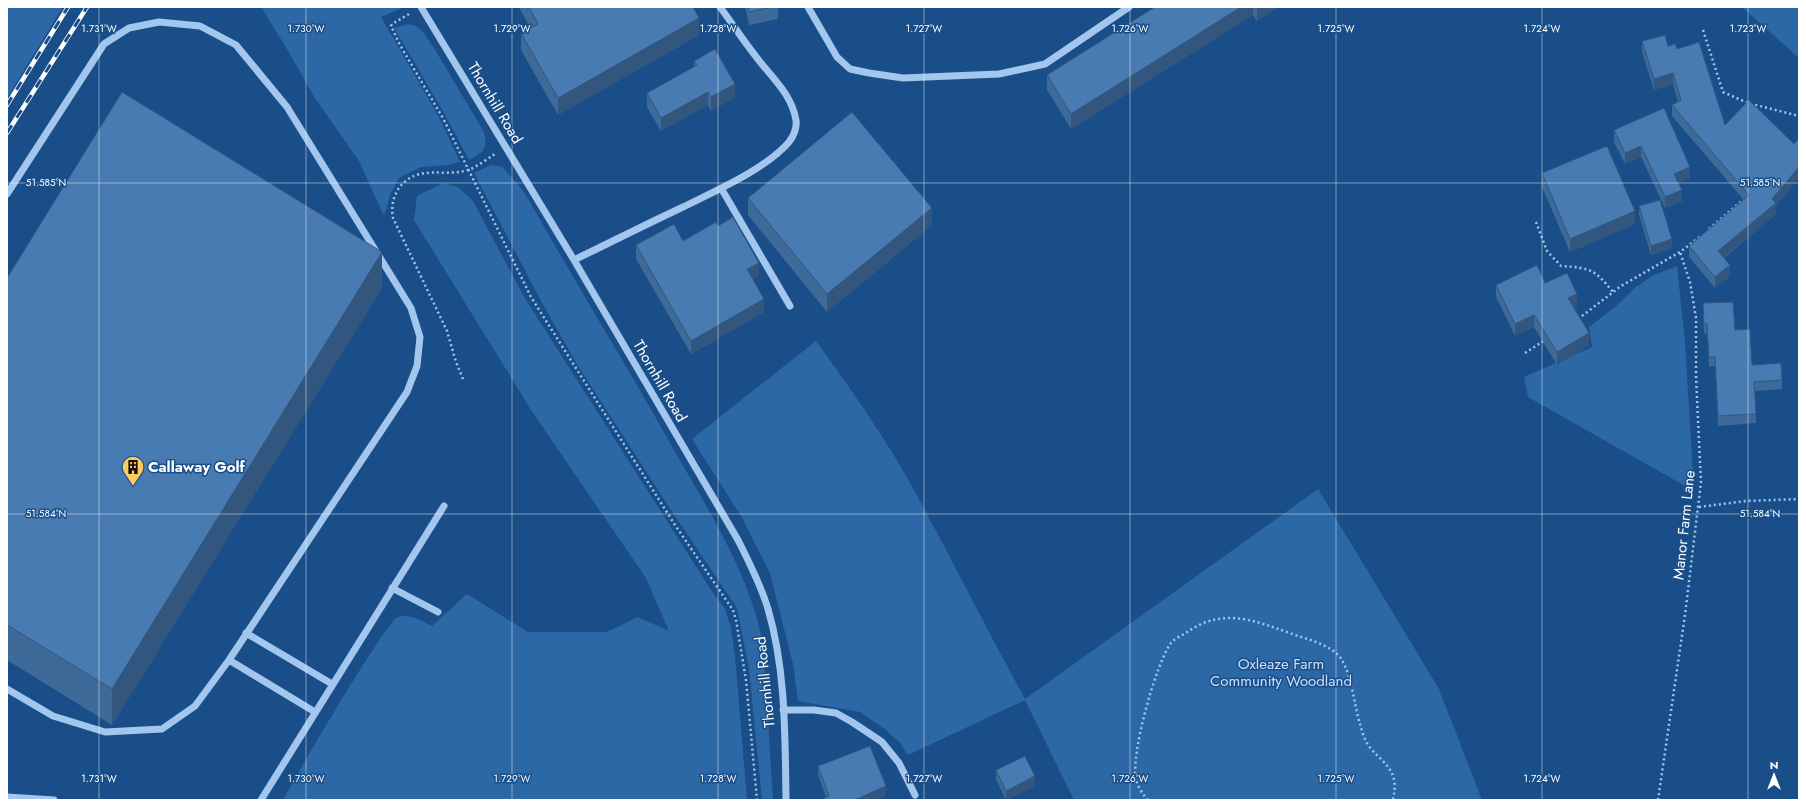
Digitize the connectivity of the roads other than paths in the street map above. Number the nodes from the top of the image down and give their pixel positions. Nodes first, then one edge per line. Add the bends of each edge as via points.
1 (422, 7) edge
2 (720, 7) edge
3 (808, 7) edge
4 (1129, 7) edge
5 (721, 188) junction
6 (7, 194) edge
7 (574, 260) junction
8 (790, 306) dead end
9 (444, 506) dead end
10 (392, 588) junction
11 (438, 612) dead end
12 (246, 633) junction
13 (229, 660) junction
14 (332, 684) junction
15 (7, 689) edge
16 (783, 710) junction
17 (315, 712) junction
18 (915, 795) dead end
19 (7, 797) edge
20 (54, 800) edge
21 (261, 800) edge
22 (786, 800) edge

1 - 7 street, Thornhill Road
2 - 5 street via 786,94 793,109 796,128 789,142 771,158
3 - 4 street via 837,57 850,68 902,78 999,74 1044,64
5 - 7 street
5 - 8 street
6 - 12 street via 104,44 129,28 159,22 200,26 236,45 287,107 411,308 420,337 418,366 407,392
7 - 16 street, Thornhill Road via 751,566 773,629
9 - 10 street
10 - 11 street
10 - 14 street
12 - 13 street
12 - 14 street
13 - 15 street via 195,706 162,729 105,732 53,716
13 - 17 street
14 - 17 street
16 - 18 street via 836,713 852,722 882,742 899,763
16 - 22 street, Thornhill Road
17 - 21 street
19 - 20 street

